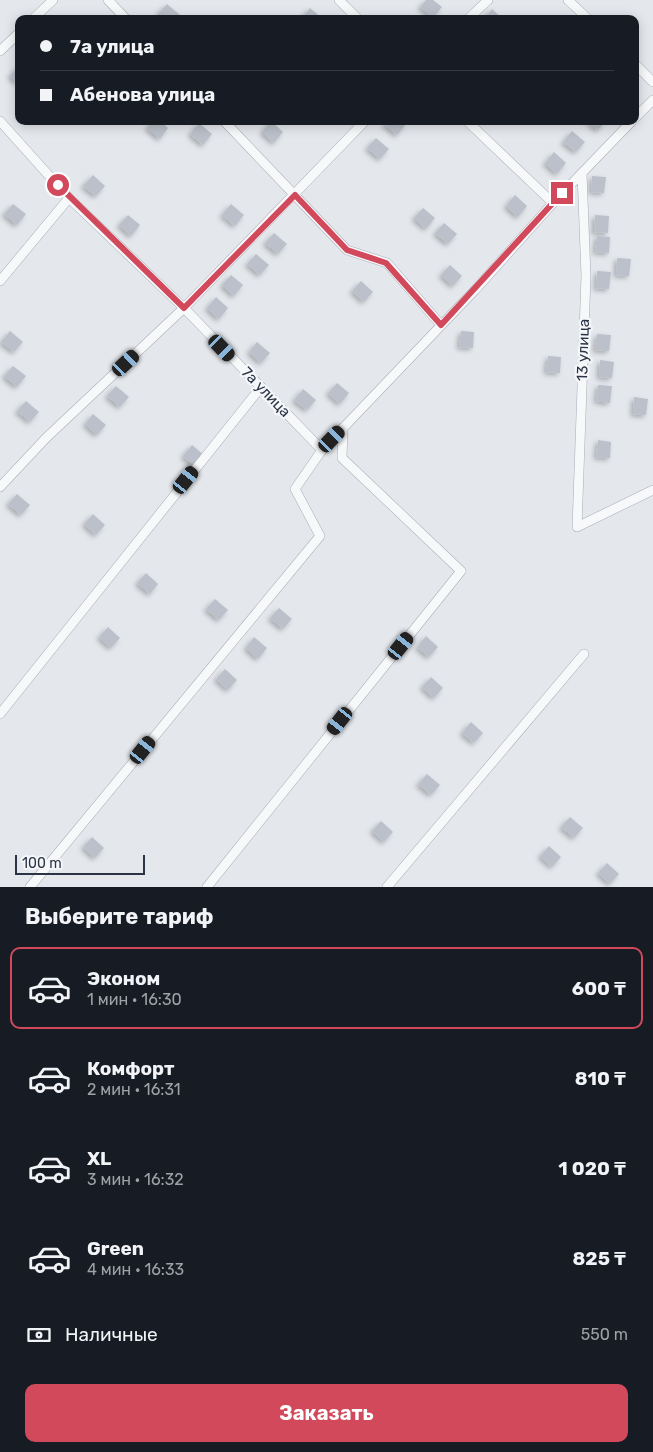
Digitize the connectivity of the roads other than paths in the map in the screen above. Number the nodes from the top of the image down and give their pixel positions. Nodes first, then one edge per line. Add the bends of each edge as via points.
1 (53, 0) edge
2 (108, 0) edge
3 (339, 0) edge
4 (488, 0) edge
5 (568, 0) edge
6 (37, 15) edge
7 (122, 15) edge
8 (354, 15) edge
9 (472, 15) edge
10 (584, 15) edge
11 (15, 37) edge
12 (0, 51) edge
13 (639, 68) edge
14 (653, 82) edge
15 (653, 100) edge
16 (639, 114) edge
17 (0, 121) edge
18 (228, 125) edge
19 (361, 125) edge
20 (471, 125) edge
21 (628, 125) edge
22 (582, 173) junction
23 (295, 195) junction
24 (70, 198) junction
25 (553, 203) junction
26 (0, 281) edge
27 (184, 308) junction
28 (441, 325) junction
29 (260, 387) junction
30 (343, 428) junction
31 (322, 450) junction
32 (0, 488) edge
33 (653, 490) edge
34 (584, 654) dead end
35 (0, 714) edge
36 (30, 887) edge
37 (207, 887) edge
38 (387, 887) edge

1 - 6 street
2 - 7 street
3 - 8 street
4 - 9 street
5 - 10 street
11 - 12 street
13 - 14 street
15 - 16 street
17 - 24 street, 7а улица
18 - 23 street
19 - 23 street
20 - 25 street
21 - 22 street
22 - 25 street
22 - 33 street, 13 улица via 586,276 577,527
23 - 27 street
23 - 28 street via 347,250 386,263
24 - 26 street
24 - 27 street, 7а улица
25 - 28 street
27 - 29 street, 7а улица
27 - 32 street via 46,438
28 - 30 street
29 - 31 street, 7а улица
29 - 35 street
30 - 31 street
30 - 37 street via 342,458 461,571
31 - 36 street via 295,489 320,536
34 - 38 street

